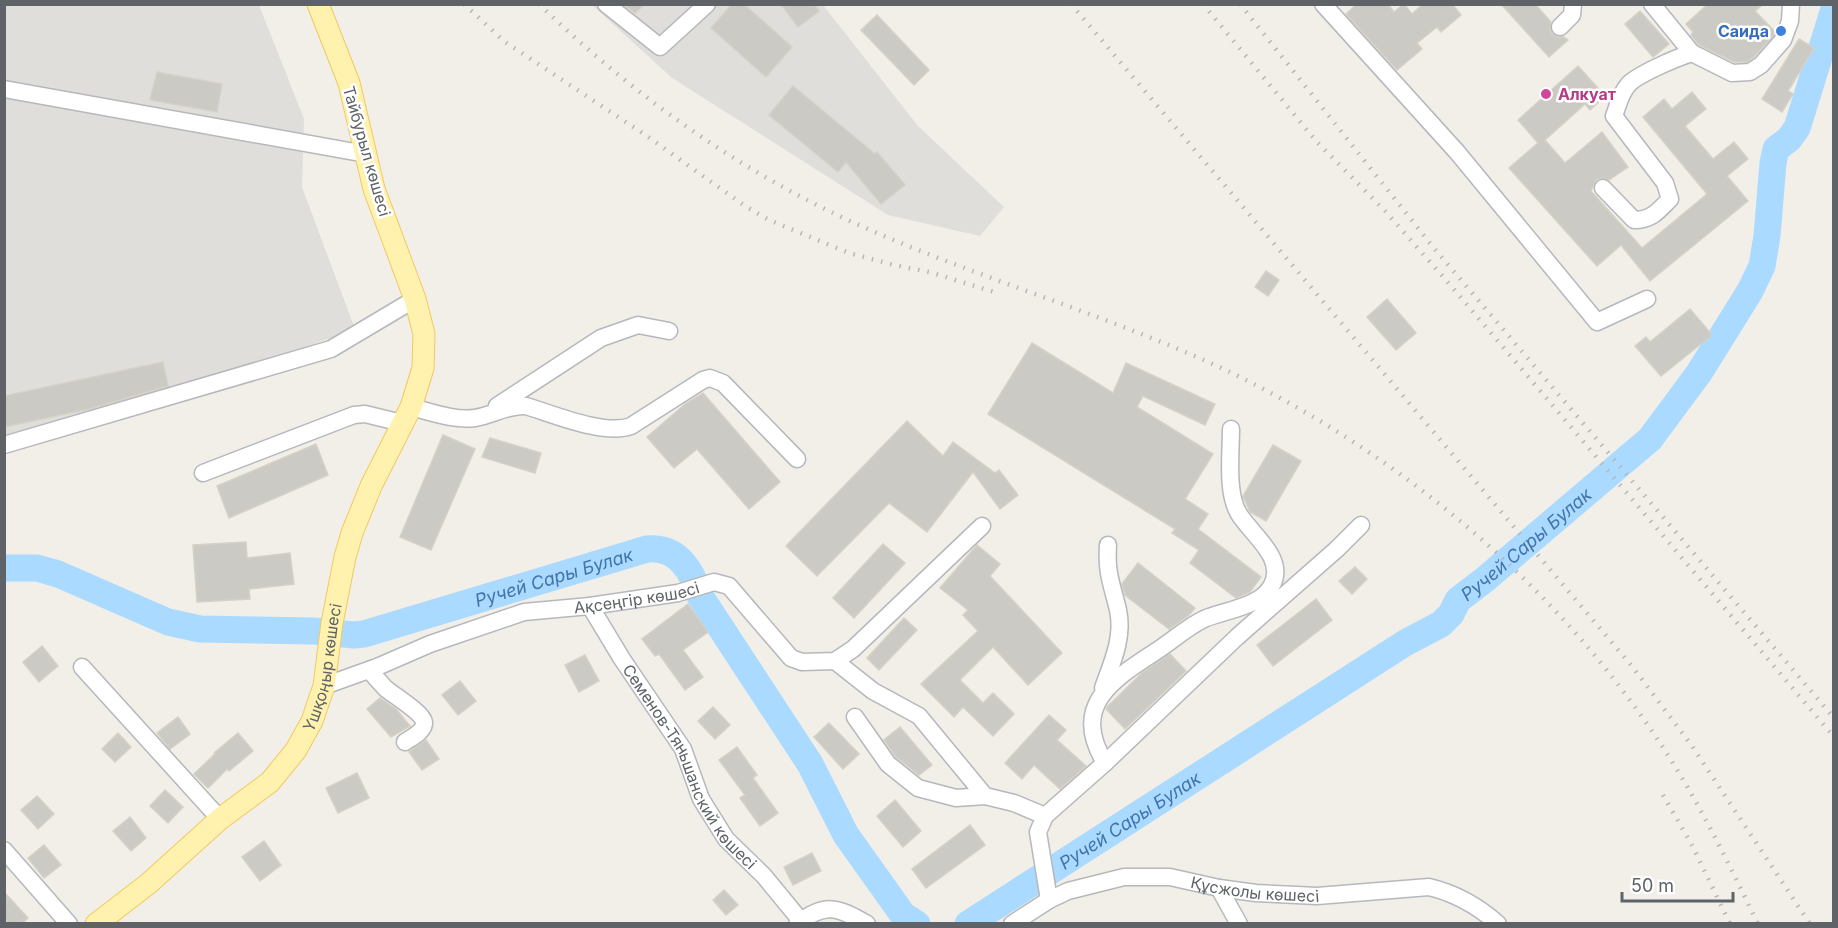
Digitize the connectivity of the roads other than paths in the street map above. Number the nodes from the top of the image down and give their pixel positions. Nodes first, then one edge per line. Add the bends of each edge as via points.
1 (318, 4) edge
2 (606, 4) edge
3 (707, 4) edge
4 (1323, 4) edge
5 (1573, 4) edge
6 (1652, 4) edge
7 (1791, 4) edge
8 (1560, 27) dead end
9 (1692, 53) junction
10 (4, 89) edge
11 (366, 154) junction
12 (1603, 188) dead end
13 (415, 299) junction
14 (1647, 299) dead end
15 (669, 331) dead end
16 (424, 334) joint
17 (406, 415) junction
18 (478, 418) junction
19 (1231, 429) dead end
20 (4, 445) edge
21 (797, 459) dead end
22 (203, 473) dead end
23 (1361, 525) dead end
24 (982, 526) dead end
25 (1108, 545) dead end
26 (590, 606) junction
27 (835, 661) junction
28 (82, 667) dead end
29 (369, 670) junction
30 (324, 686) junction
31 (1101, 694) junction
32 (855, 717) dead end
33 (405, 742) dead end
34 (1105, 763) junction
35 (985, 796) junction
36 (1045, 816) junction
37 (220, 819) junction
38 (4, 850) edge
39 (1219, 888) junction
40 (1049, 900) junction
41 (799, 922) edge
42 (69, 924) edge
43 (96, 924) edge
44 (867, 924) edge
45 (1012, 924) edge
46 (1239, 924) edge
47 (1498, 924) edge

1 - 11 main road, Тайбурыл көшесі via 349,83
2 - 3 street via 660,47
4 - 14 street via 1457,152 1597,322
5 - 8 street via 1572,15
6 - 9 street
7 - 9 street via 1783,40 1750,72 1732,73
9 - 12 street via 1674,58 1628,84 1614,116 1665,183 1670,199 1654,216 1634,220
10 - 11 street
11 - 13 main road, Тайбурыл көшесі via 374,189
13 - 16 main road, Тайбурыл көшесі
13 - 20 street via 331,349
15 - 18 street via 638,325 601,338
16 - 17 main road, Үшқоңыр көшесі via 423,368
17 - 18 street
17 - 22 street via 354,415
17 - 30 main road, Үшқоңыр көшесі via 371,486 345,557
18 - 21 street via 501,409 525,406 597,427 623,429 710,378 723,383
19 - 31 street via 1232,495 1238,513 1274,560 1272,584 1265,595 1250,603 1203,620 1135,664
23 - 34 street
24 - 27 street via 853,649
25 - 31 street via 1107,565 1120,627
26 - 27 street, Ақсеңгір көшесі via 678,593 714,582 729,586 791,658 802,662
26 - 29 street, Ақсеңгір көшесі via 524,612
26 - 41 street, Семенов-Тяньшанский көшесі via 683,749 701,799 726,839 764,876
27 - 35 street via 873,691 919,716
28 - 37 street
29 - 30 street, Ақсеңгір көшесі
29 - 33 street via 424,721 420,731
30 - 37 main road, Үшқоңыр көшесі via 312,721 296,750 270,782
31 - 34 street via 1092,713 1091,727
32 - 35 street via 888,764 918,788 956,798
34 - 36 street
35 - 36 street via 1014,802
36 - 40 street via 1038,832
37 - 43 main road, Үшқоңыр көшесі via 148,884
38 - 42 street
39 - 40 street, Құсжолы көшесі via 1170,877 1124,877 1068,891
39 - 46 street
39 - 47 street, Құсжолы көшесі via 1317,896 1429,887 1470,903
40 - 45 street, Құсжолы көшесі
41 - 44 street via 828,908 853,915

